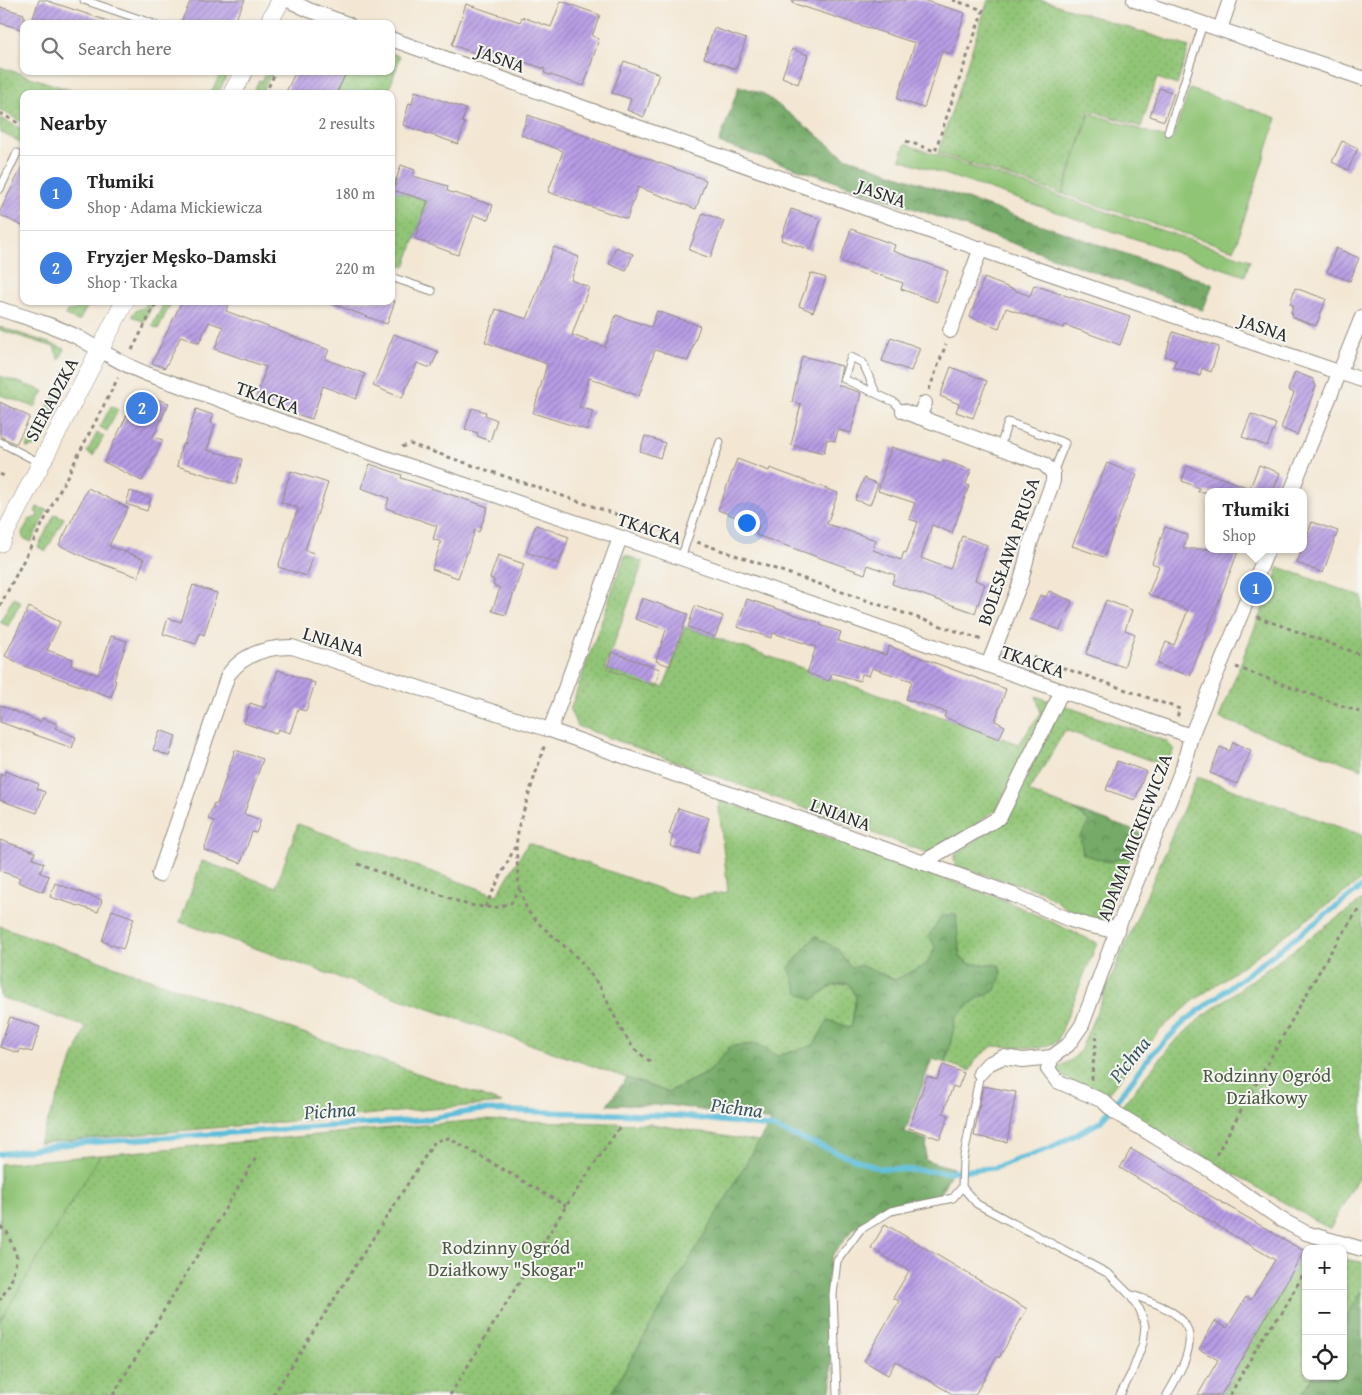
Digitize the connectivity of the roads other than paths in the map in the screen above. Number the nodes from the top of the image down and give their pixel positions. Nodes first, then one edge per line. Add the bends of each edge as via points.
1 (84, 0) edge
2 (281, 0) edge
3 (288, 0) edge
4 (1134, 0) edge
5 (1230, 0) edge
6 (142, 20) edge
7 (270, 20) edge
8 (337, 20) edge
9 (1203, 24) junction
10 (1220, 29) junction
11 (395, 40) edge
12 (242, 75) edge
13 (1362, 78) edge
14 (234, 90) edge
15 (1168, 132) dead end
16 (17, 153) dead end
17 (0, 189) edge
18 (981, 248) junction
19 (395, 278) edge
20 (432, 291) dead end
21 (123, 305) edge
22 (0, 309) edge
23 (1362, 317) edge
24 (950, 331) road end
25 (100, 350) junction
26 (1339, 372) junction
27 (1362, 380) edge
28 (876, 393) junction
29 (924, 403) road end
30 (903, 411) joint
31 (919, 417) junction
32 (0, 442) edge
33 (720, 442) dead end
34 (1000, 447) junction
35 (41, 464) junction
36 (1053, 473) junction
37 (1293, 488) edge
38 (620, 538) junction
39 (0, 543) edge
40 (1266, 553) edge
41 (681, 558) junction
42 (988, 665) junction
43 (1062, 691) junction
44 (550, 730) junction
45 (1191, 736) junction
46 (922, 863) junction
47 (159, 875) dead end
48 (1119, 924) junction
49 (1052, 1057) junction
50 (980, 1073) joint
51 (962, 1187) junction
52 (1362, 1249) edge
53 (1129, 1294) junction
54 (837, 1395) edge
55 (1120, 1395) edge
56 (1167, 1395) edge

1 - 6 lane
2 - 7 street
3 - 8 street
4 - 9 street
5 - 10 street
9 - 10 street
9 - 15 lane
10 - 13 street
11 - 18 street, JASNA
12 - 14 street
16 - 17 lane
18 - 24 street
18 - 26 street, JASNA
19 - 20 lane
21 - 25 street, SIERADZKA
22 - 25 street, TKACKA via 50,325
23 - 26 street
25 - 35 street, SIERADZKA
25 - 38 street, TKACKA via 140,371
26 - 27 street, JASNA
26 - 37 street
28 - 28 lane via 864,363 850,357 844,379
28 - 30 lane
29 - 31 street
30 - 31 street, BOLESŁAWA PRUSA
31 - 34 street, BOLESŁAWA PRUSA
32 - 35 lane
33 - 41 lane
34 - 36 street, BOLESŁAWA PRUSA via 1044,464
34 - 36 lane via 1008,422 1065,443
35 - 39 street, SIERADZKA
36 - 42 street, BOLESŁAWA PRUSA via 1053,482 1031,541 1021,581
38 - 41 street, TKACKA
38 - 44 street
40 - 45 street, ADAMA MICKIEWICZA
41 - 42 street, TKACKA
42 - 43 street, TKACKA
43 - 45 street, TKACKA
43 - 46 street via 1000,817
44 - 46 street, LNIANA
44 - 47 street, LNIANA via 292,647 265,649 234,666 228,675
45 - 48 street, ADAMA MICKIEWICZA via 1183,767
46 - 48 street, LNIANA via 1087,925 1106,929
48 - 49 street, ADAMA MICKIEWICZA via 1082,1024 1068,1045
49 - 50 street via 1023,1060 1003,1057 988,1064
49 - 52 street via 1048,1069 1057,1081 1099,1099 1282,1220 1306,1233
50 - 51 lane
51 - 53 lane via 977,1204 1109,1274
51 - 54 lane via 953,1198 891,1211 860,1230 837,1261 833,1295
53 - 55 lane via 1140,1310 1145,1326 1143,1343
53 - 56 lane via 1154,1302 1179,1316 1186,1325 1190,1336 1189,1349

